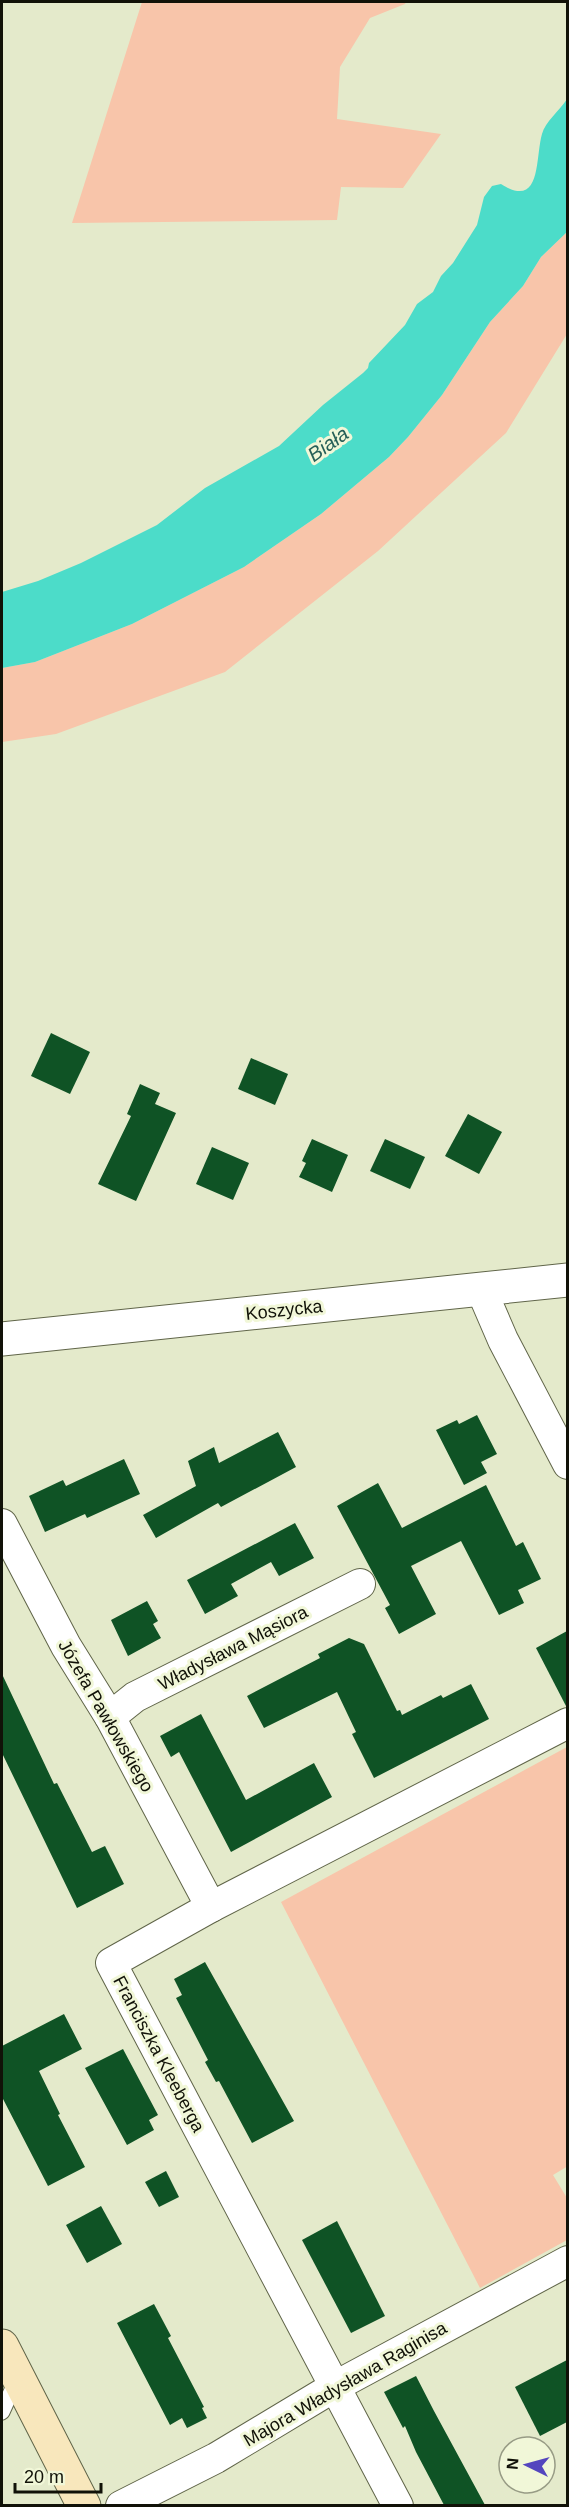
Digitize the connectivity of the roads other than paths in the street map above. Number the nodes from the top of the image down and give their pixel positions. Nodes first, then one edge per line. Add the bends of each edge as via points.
1 (567, 1280) edge
2 (481, 1289) junction
3 (2, 1339) edge
4 (567, 1464) edge
5 (2, 1524) edge
6 (360, 1584) dead end
7 (110, 1717) junction
8 (567, 1723) edge
9 (212, 1907) junction
10 (567, 2261) edge
11 (2, 2346) edge
12 (17, 2379) junction
13 (334, 2387) junction
14 (2, 2412) edge
15 (84, 2505) edge
16 (121, 2505) edge
17 (398, 2505) edge

1 - 2 street, Koszycka
2 - 3 street, Koszycka
2 - 4 street
5 - 7 street, Józefa Pawłowskiego via 66,1646
6 - 7 street, Władysława Mąsiora via 135,1697
7 - 9 street, Józefa Pawłowskiego
8 - 9 street, Franciszka Kleeberga
9 - 13 street, Franciszka Kleeberga via 111,1963
10 - 13 street, Majora Władysława Raginisa
11 - 12 main road
12 - 14 lane
12 - 15 main road
13 - 16 street, Majora Władysława Raginisa via 216,2458
13 - 17 street, Franciszka Kleeberga

